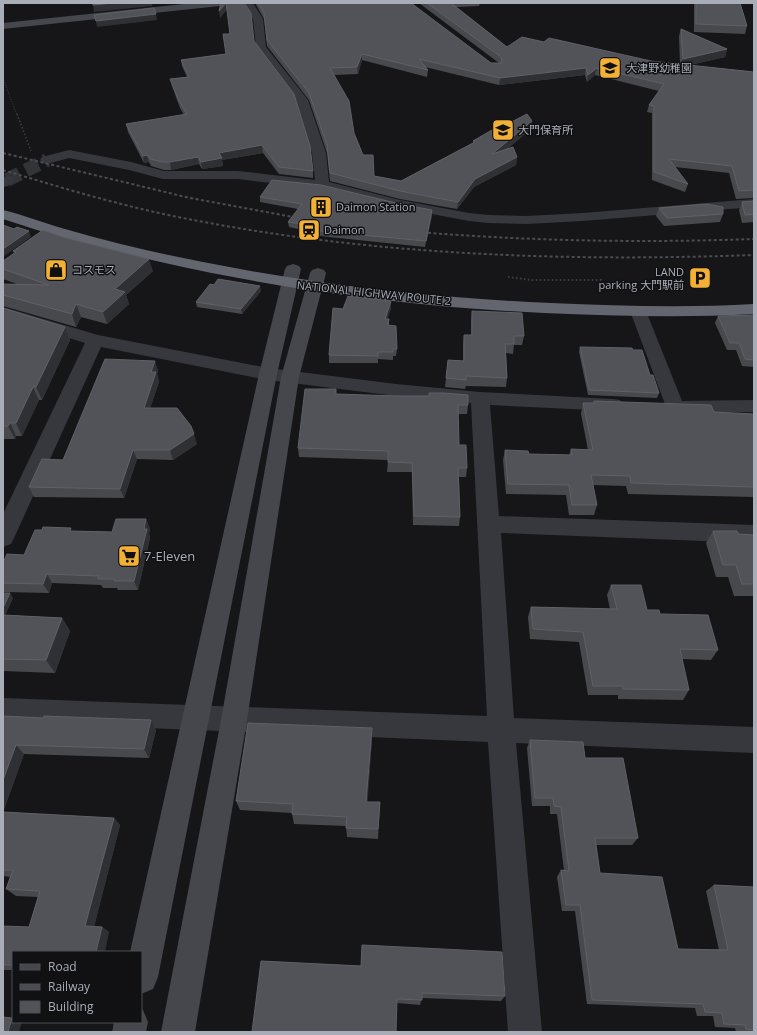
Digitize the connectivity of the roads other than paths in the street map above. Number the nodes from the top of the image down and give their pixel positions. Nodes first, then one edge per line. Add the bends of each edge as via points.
1 (220, 3) edge
2 (248, 3) edge
3 (202, 4) edge
4 (3, 26) edge
5 (47, 160) tunnel mouth
6 (322, 185) junction
7 (3, 200) edge
8 (754, 203) edge
9 (3, 214) edge
10 (54, 230) junction
11 (40, 240) edge
12 (349, 276) dead end
13 (304, 278) junction
14 (440, 286) dead end
15 (555, 293) dead end
16 (754, 294) edge
17 (719, 296) dead end
18 (754, 309) edge
19 (638, 311) junction
20 (3, 312) edge
21 (95, 340) junction
22 (279, 376) junction
23 (480, 398) junction
24 (632, 406) edge
25 (754, 406) edge
26 (654, 407) edge
27 (675, 407) junction
28 (11, 506) edge
29 (489, 524) junction
30 (754, 534) edge
31 (3, 538) edge
32 (3, 710) edge
33 (197, 717) junction
34 (234, 720) junction
35 (501, 729) junction
36 (754, 740) edge
37 (142, 972) edge
38 (178, 1032) edge
39 (525, 1032) edge

1 - 3 street
2 - 6 street via 258,19 261,47 302,100 318,153
3 - 4 street
5 - 6 street via 69,154 164,175 238,175
6 - 8 street via 408,205 488,219 583,217
7 - 13 highway, NATIONAL HIGHWAY ROUTE 2 via 39,213
9 - 10 highway, NATIONAL HIGHWAY ROUTE 2
10 - 11 street
10 - 13 highway, NATIONAL HIGHWAY ROUTE 2 via 177,262
12 - 13 highway, NATIONAL HIGHWAY ROUTE 2
13 - 19 highway, NATIONAL HIGHWAY ROUTE 2 via 493,306
13 - 22 street
14 - 15 highway, NATIONAL HIGHWAY ROUTE 2 via 494,292
16 - 17 highway
18 - 19 highway, NATIONAL HIGHWAY ROUTE 2
19 - 27 street
20 - 21 street
21 - 22 street
21 - 28 street
22 - 23 street
22 - 33 street
22 - 34 street
23 - 24 street
23 - 29 street
25 - 27 street
26 - 27 street
28 - 31 street
29 - 30 street
29 - 35 street
32 - 33 street
33 - 34 street
33 - 37 street
34 - 35 street
34 - 38 street
35 - 36 street
35 - 39 street

